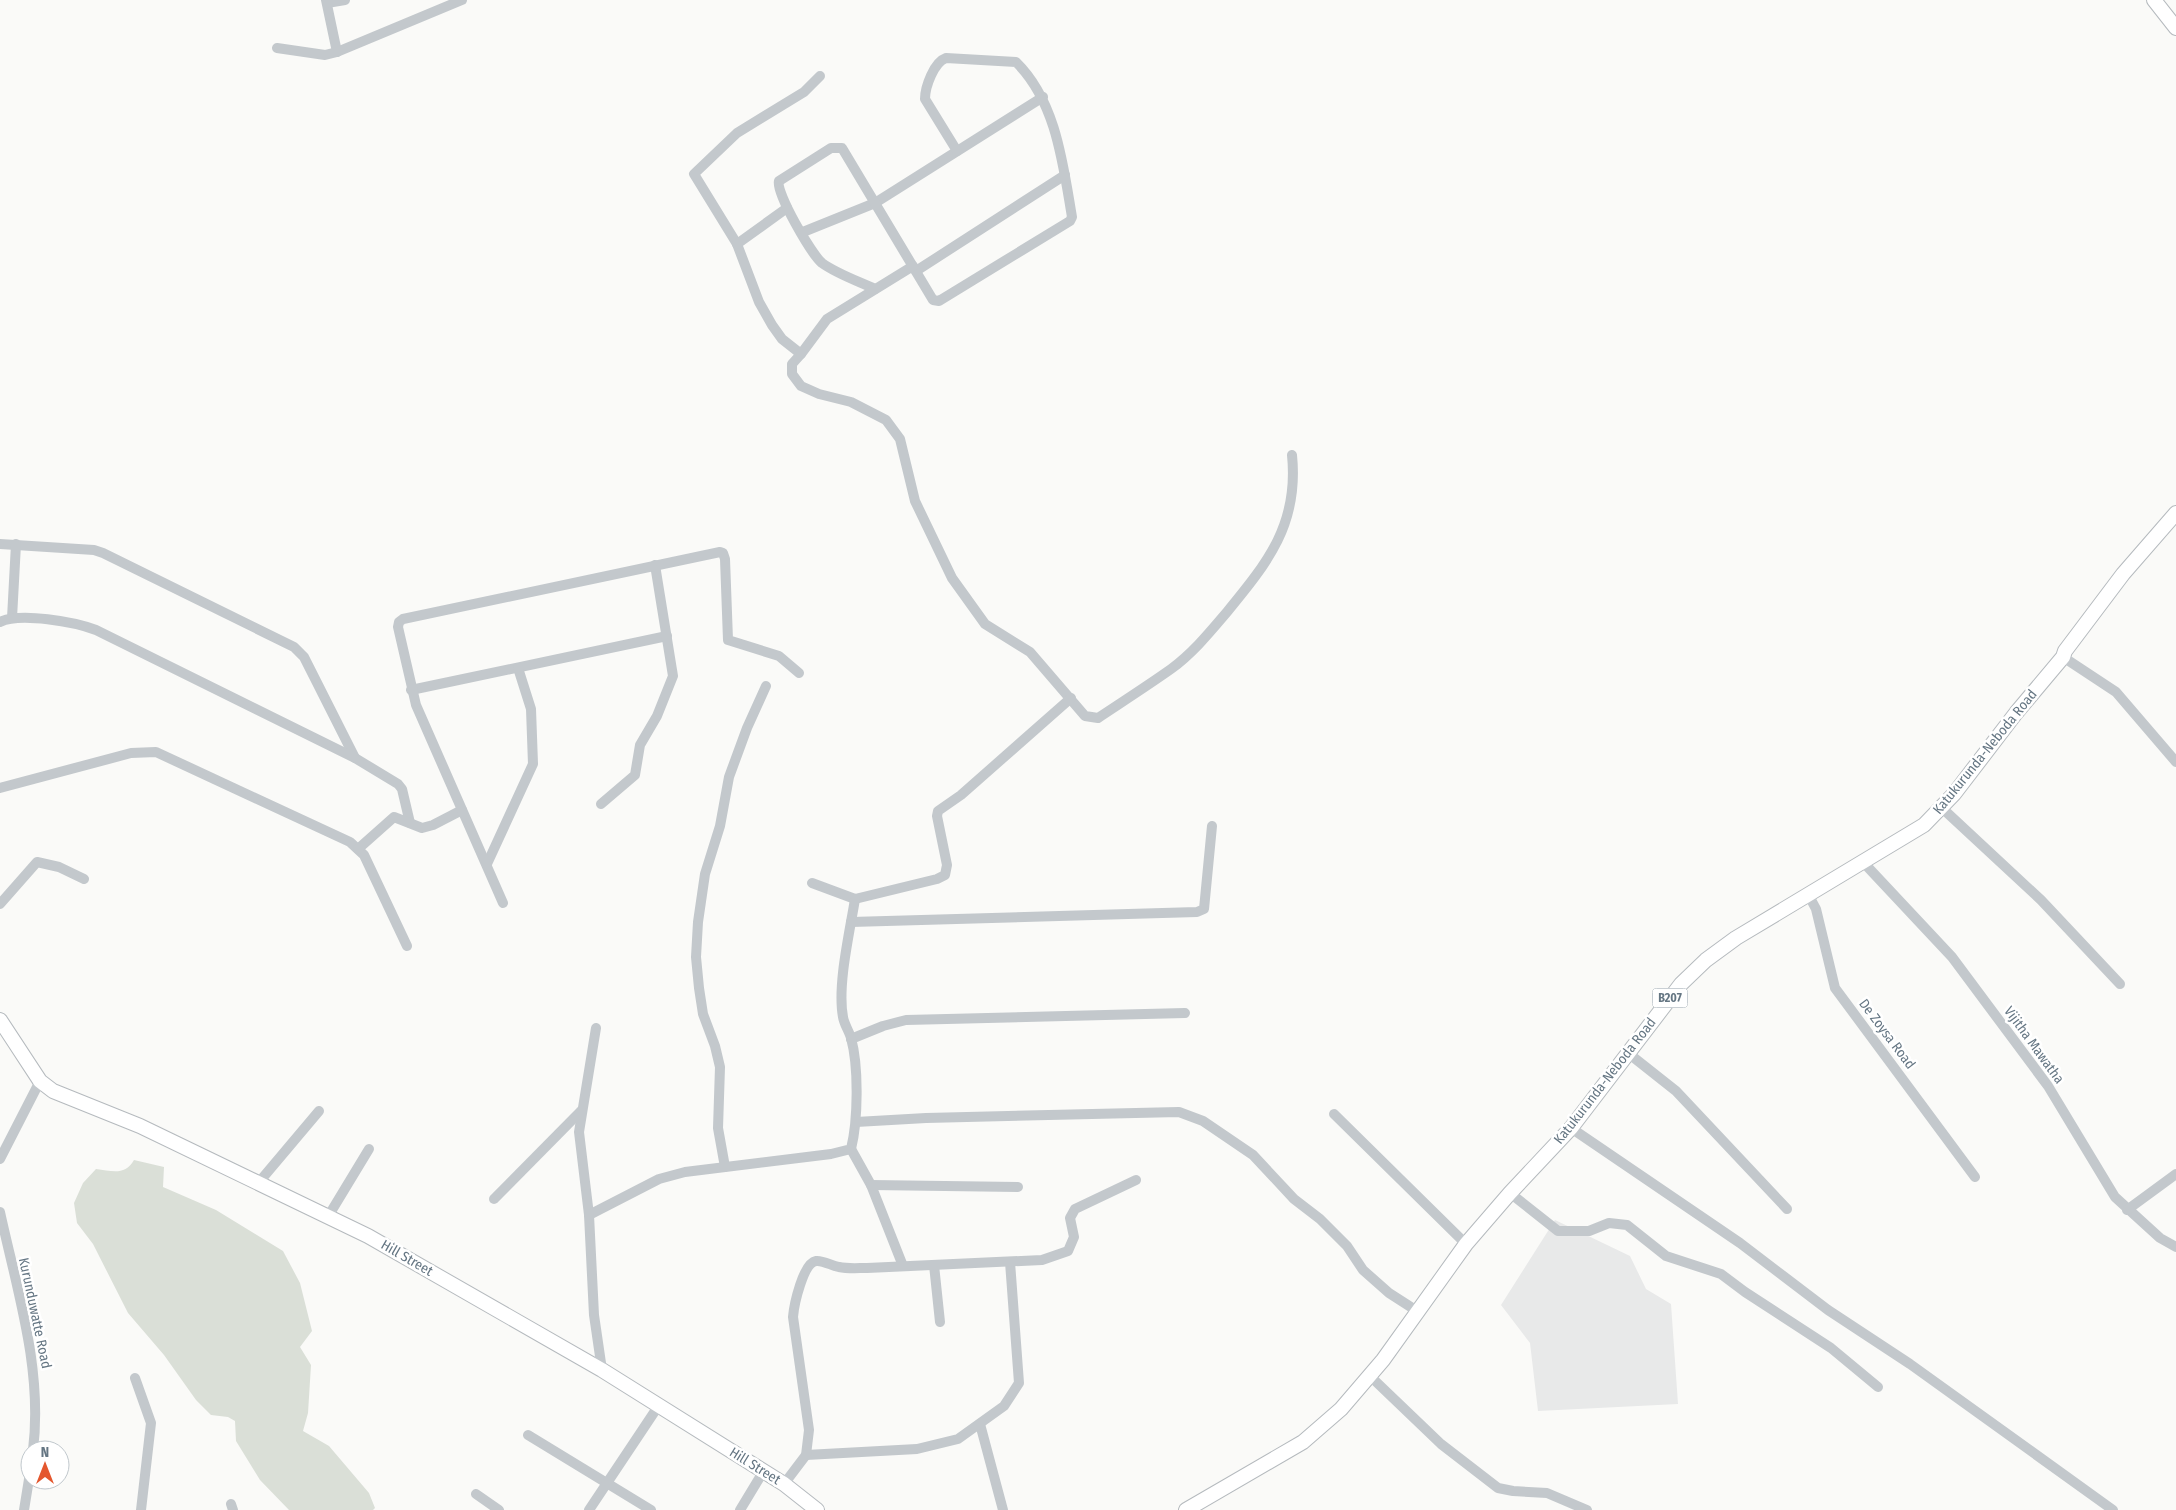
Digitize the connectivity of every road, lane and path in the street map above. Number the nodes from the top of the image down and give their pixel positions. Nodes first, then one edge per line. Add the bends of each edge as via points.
1 (345, 0) edge
2 (462, 0) edge
3 (2154, 0) edge
4 (326, 1) edge
5 (2176, 28) edge
6 (277, 48) dead end
7 (337, 52) junction
8 (820, 76) dead end
9 (1042, 97) junction
10 (957, 151) junction
11 (1065, 175) junction
12 (875, 203) junction
13 (787, 208) junction
14 (802, 232) junction
15 (737, 244) junction
16 (914, 268) junction
17 (875, 290) junction
18 (800, 354) junction
19 (1292, 455) dead end
20 (2176, 513) edge
21 (0, 544) edge
22 (16, 544) junction
23 (655, 565) junction
24 (12, 618) junction
25 (0, 622) edge
26 (667, 636) junction
27 (2063, 657) junction
28 (518, 668) junction
29 (799, 673) dead end
30 (766, 686) dead end
31 (411, 690) junction
32 (1071, 698) junction
33 (355, 758) junction
34 (2176, 762) edge
35 (0, 788) edge
36 (601, 804) dead end
37 (1942, 808) junction
38 (462, 810) junction
39 (410, 822) junction
40 (1212, 826) dead end
41 (358, 849) junction
42 (1863, 862) junction
43 (487, 864) junction
44 (84, 879) dead end
45 (812, 883) dead end
46 (1808, 894) junction
47 (855, 899) junction
48 (503, 903) dead end
49 (0, 904) edge
50 (851, 922) junction
51 (407, 946) dead end
52 (2120, 984) dead end
53 (1185, 1013) dead end
54 (0, 1020) edge
55 (596, 1028) dead end
56 (851, 1039) junction
57 (1628, 1053) junction
58 (40, 1082) junction
59 (319, 1111) dead end
60 (581, 1111) junction
61 (1334, 1114) dead end
62 (856, 1122) junction
63 (1572, 1128) junction
64 (368, 1149) dead end
65 (851, 1149) junction
66 (0, 1159) edge
67 (725, 1167) junction
68 (2176, 1174) edge
69 (1975, 1177) dead end
70 (1136, 1180) dead end
71 (260, 1182) junction
72 (871, 1185) junction
73 (1018, 1187) dead end
74 (1510, 1192) junction
75 (494, 1199) dead end
76 (1787, 1209) dead end
77 (2128, 1210) junction
78 (0, 1212) edge
79 (329, 1215) junction
80 (589, 1215) junction
81 (1466, 1244) junction
82 (2176, 1247) edge
83 (1010, 1262) junction
84 (934, 1265) junction
85 (903, 1266) junction
86 (1417, 1311) junction
87 (940, 1322) dead end
88 (602, 1370) junction
89 (1370, 1376) junction
90 (135, 1378) dead end
91 (1878, 1387) dead end
92 (659, 1405) junction
93 (980, 1424) junction
94 (528, 1435) dead end
95 (34, 1440) edge
96 (806, 1455) junction
97 (763, 1472) junction
98 (608, 1483) junction
99 (784, 1484) junction
100 (27, 1490) edge
101 (476, 1494) dead end
102 (1204, 1506) edge
103 (24, 1510) edge
104 (141, 1510) edge
105 (499, 1510) edge
106 (589, 1510) edge
107 (652, 1510) edge
108 (740, 1510) edge
109 (817, 1510) edge
110 (1003, 1510) edge
111 (1186, 1510) edge
112 (1587, 1510) edge
113 (2112, 1510) edge

1 - 4 street
2 - 7 street
3 - 5 main road
4 - 7 street
6 - 7 street via 324,55
8 - 15 street via 804,92 737,133 694,174
9 - 10 street
9 - 10 street via 1016,62 942,59 924,91 924,99
9 - 11 street
10 - 12 street
11 - 16 street
11 - 16 street via 1070,221 943,300 933,300
12 - 13 street via 842,148 836,146 779,181 779,190
12 - 14 street
12 - 16 street
13 - 14 street
13 - 15 street
14 - 17 street via 823,263
15 - 18 street via 759,302 782,339
16 - 17 street
17 - 18 street via 827,319
18 - 32 street via 792,364 792,374 801,386 851,402 886,420 900,439 915,501 952,578 985,624 1030,652
19 - 32 street via 1294,477 1279,542 1260,572 1204,639 1171,668 1098,718 1085,716
20 - 27 main road, Katukurunda-Neboda Road / B207 via 2124,574
21 - 22 street
22 - 24 street
22 - 33 street via 103,553 294,647 304,657
23 - 26 street
23 - 29 street via 723,553 728,640 779,656
23 - 31 street via 404,619 398,627
24 - 25 street
24 - 33 street via 78,624 96,630
26 - 28 street
26 - 36 street via 673,676 657,716 640,745 635,775
27 - 34 street via 2116,692
27 - 37 main road, Katukurunda-Neboda Road / B207
28 - 31 street
28 - 43 street via 531,709 533,764
30 - 67 street via 729,777 720,826 705,874 698,922 699,988 720,1067 718,1128
31 - 38 street
32 - 47 street via 961,795 938,811 936,816 947,865 945,875
33 - 39 street via 398,784
35 - 41 street via 131,753 156,752 350,842
37 - 42 main road, Katukurunda-Neboda Road / B207 via 1924,826
37 - 52 street via 2041,900
38 - 39 street via 428,827 422,828
38 - 43 street
39 - 41 street via 399,817 388,820
40 - 50 street via 1204,909 1197,912
41 - 51 street via 364,855
42 - 46 main road, Katukurunda-Neboda Road / B207
42 - 77 street, Vijitha Mawatha via 1952,957 2048,1086 2115,1197
43 - 48 street
44 - 49 street via 59,867 36,862
45 - 47 street
46 - 57 main road, Katukurunda-Neboda Road / B207 via 1706,960 1681,984
46 - 69 street, De Zoysa Road via 1816,909 1835,988
47 - 50 street
50 - 56 street via 843,974 843,1017
53 - 56 street via 906,1020
54 - 58 main road, Hill Street
55 - 60 street
56 - 62 street
57 - 63 main road, Katukurunda-Neboda Road / B207
57 - 76 street via 1676,1091
58 - 66 street
58 - 71 main road, Hill Street via 68,1099 140,1126
59 - 71 street
60 - 75 street
60 - 80 street via 580,1143
61 - 81 street
62 - 65 street
62 - 86 street via 1179,1112 1203,1121 1253,1155 1294,1199 1347,1246 1363,1270 1389,1293
63 - 74 main road, Katukurunda-Neboda Road / B207
63 - 113 street via 1740,1243 1828,1310 1910,1364
64 - 79 street
65 - 67 street
65 - 72 street
67 - 80 street via 659,1179
68 - 77 street
70 - 83 street via 1075,1208 1070,1218 1074,1237 1068,1251 1042,1260
71 - 79 main road, Hill Street
72 - 73 street
72 - 85 street
74 - 81 main road, Katukurunda-Neboda Road / B207
74 - 91 street via 1558,1231 1589,1231 1609,1223 1619,1223 1633,1227 1666,1256 1722,1274 1831,1348
77 - 82 street, Vijitha Mawatha via 2160,1238
78 - 95 street, Kurunduwatte Road via 35,1372
79 - 88 main road, Hill Street
80 - 88 street via 594,1315
81 - 86 main road, Katukurunda-Neboda Road / B207
83 - 84 street
83 - 93 street via 1019,1383 1004,1406
84 - 85 street
84 - 87 street
85 - 96 street via 840,1268 818,1261 808,1268 794,1304 793,1317 810,1430
86 - 89 main road, Katukurunda-Neboda Road / B207
88 - 92 main road, Hill Street
89 - 102 main road, Katukurunda-Neboda Road / B207 via 1341,1410 1304,1442
89 - 112 street via 1441,1444 1498,1488 1547,1493
90 - 104 street via 151,1424
92 - 97 main road, Hill Street
92 - 98 street
93 - 96 street via 958,1439 917,1449
93 - 110 street
94 - 98 street
96 - 99 street
97 - 99 main road, Hill Street
97 - 108 street
98 - 106 street
98 - 107 street
99 - 109 main road, Hill Street
100 - 103 street
101 - 105 street
102 - 111 main road, Katukurunda-Neboda Road / B207

